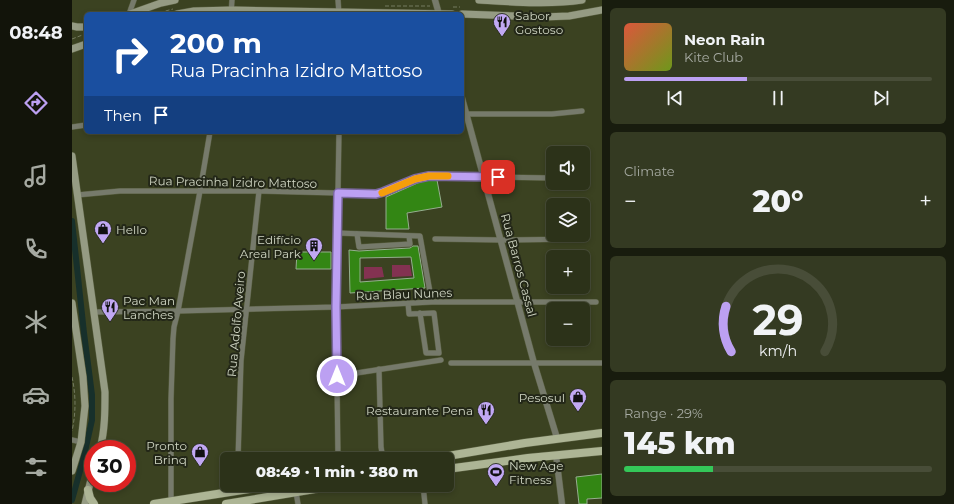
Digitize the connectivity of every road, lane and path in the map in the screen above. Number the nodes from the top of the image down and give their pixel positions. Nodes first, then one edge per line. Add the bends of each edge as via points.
1 (134, 0) edge
2 (174, 0) edge
3 (232, 0) edge
4 (338, 0) edge
5 (435, 0) edge
6 (479, 0) edge
7 (582, 0) edge
8 (503, 1) edge
9 (574, 1) edge
10 (602, 10) edge
11 (130, 12) edge
12 (135, 12) edge
13 (188, 12) edge
14 (232, 12) edge
15 (339, 12) edge
16 (438, 12) edge
17 (464, 14) edge
18 (72, 26) edge
19 (84, 27) edge
20 (84, 35) edge
21 (72, 39) edge
22 (84, 45) edge
23 (72, 50) edge
24 (582, 111) dead end
25 (464, 114) edge
26 (84, 125) edge
27 (72, 127) edge
28 (210, 134) edge
29 (339, 134) edge
30 (72, 156) edge
31 (484, 177) junction
32 (546, 178) edge
33 (200, 191) junction
34 (259, 191) junction
35 (338, 193) junction
36 (77, 195) junction
37 (337, 233) junction
38 (358, 234) junction
39 (409, 236) junction
40 (436, 238) dead end
41 (546, 239) edge
42 (501, 240) junction
43 (430, 292) dead end
44 (518, 302) junction
45 (596, 302) dead end
46 (72, 303) edge
47 (408, 303) junction
48 (336, 307) junction
49 (246, 309) junction
50 (178, 311) junction
51 (94, 312) junction
52 (420, 313) junction
53 (74, 330) edge
54 (441, 360) dead end
55 (450, 362) dead end
56 (534, 363) junction
57 (602, 363) edge
58 (379, 369) junction
59 (337, 376) junction
60 (72, 377) edge
61 (72, 431) edge
62 (602, 433) edge
63 (557, 438) junction
64 (72, 440) edge
65 (102, 440) edge
66 (81, 442) junction
67 (602, 450) edge
68 (238, 452) edge
69 (338, 452) edge
70 (382, 452) edge
71 (556, 454) junction
72 (454, 455) edge
73 (454, 468) edge
74 (72, 471) edge
75 (220, 491) edge
76 (88, 492) edge
77 (88, 492) edge
78 (296, 492) joint
79 (423, 492) edge
80 (171, 501) junction
81 (86, 504) edge
82 (94, 504) edge
83 (154, 504) edge
84 (226, 504) edge
85 (298, 504) edge
86 (425, 504) edge
87 (562, 504) edge

1 - 11 street
2 - 12 main road
3 - 14 street
4 - 15 street
5 - 16 street
6 - 8 main road
7 - 9 main road
8 - 9 main road
10 - 17 main road via 549,17
13 - 14 main road
18 - 19 main road
20 - 21 path
22 - 23 main road
24 - 25 street via 552,114
25 - 31 street, Rua Barros Cassal
26 - 27 street
28 - 33 street
29 - 35 street
30 - 36 main road
31 - 32 street, Rua Pracinha Izidro Mattoso
31 - 35 street, Rua Pracinha Izidro Mattoso via 429,176 376,194
31 - 42 street, Rua Barros Cassal
33 - 34 street, Rua Pracinha Izidro Mattoso
33 - 36 street, Rua Pracinha Izidro Mattoso via 120,191
33 - 50 street
34 - 35 street, Rua Pracinha Izidro Mattoso
34 - 49 street, Rua Adolfo Aveiro
35 - 37 street
36 - 51 main road
37 - 38 street
37 - 48 street
38 - 39 street
38 - 39 street via 359,247 410,244
39 - 43 street via 420,236
40 - 42 street
41 - 42 street
42 - 44 street, Rua Barros Cassal
44 - 45 street, Rua Blau Nunes
44 - 47 street, Rua Blau Nunes
44 - 56 street, Rua Barros Cassal
46 - 53 main road
47 - 48 street, Rua Blau Nunes
47 - 52 street via 409,314
48 - 49 street, Rua Blau Nunes
48 - 59 street
49 - 50 street, Rua Blau Nunes
49 - 68 street, Rua Adolfo Aveiro via 241,361
50 - 51 street, Rua Blau Nunes
50 - 80 street via 173,339
51 - 65 main road via 105,392
52 - 52 street via 434,313 439,353 426,353
53 - 66 main road via 83,377 85,406
54 - 58 street
55 - 56 street
56 - 57 street
56 - 63 street, Rua Barros Cassal
58 - 59 street
58 - 70 street
59 - 69 street
60 - 61 path via 75,404
62 - 63 main road
63 - 72 main road
64 - 66 street
66 - 74 main road
67 - 71 main road
71 - 73 main road
71 - 87 street
75 - 80 main road
76 - 81 main road
77 - 82 main road
78 - 84 main road
78 - 85 street
79 - 86 street
80 - 83 main road

